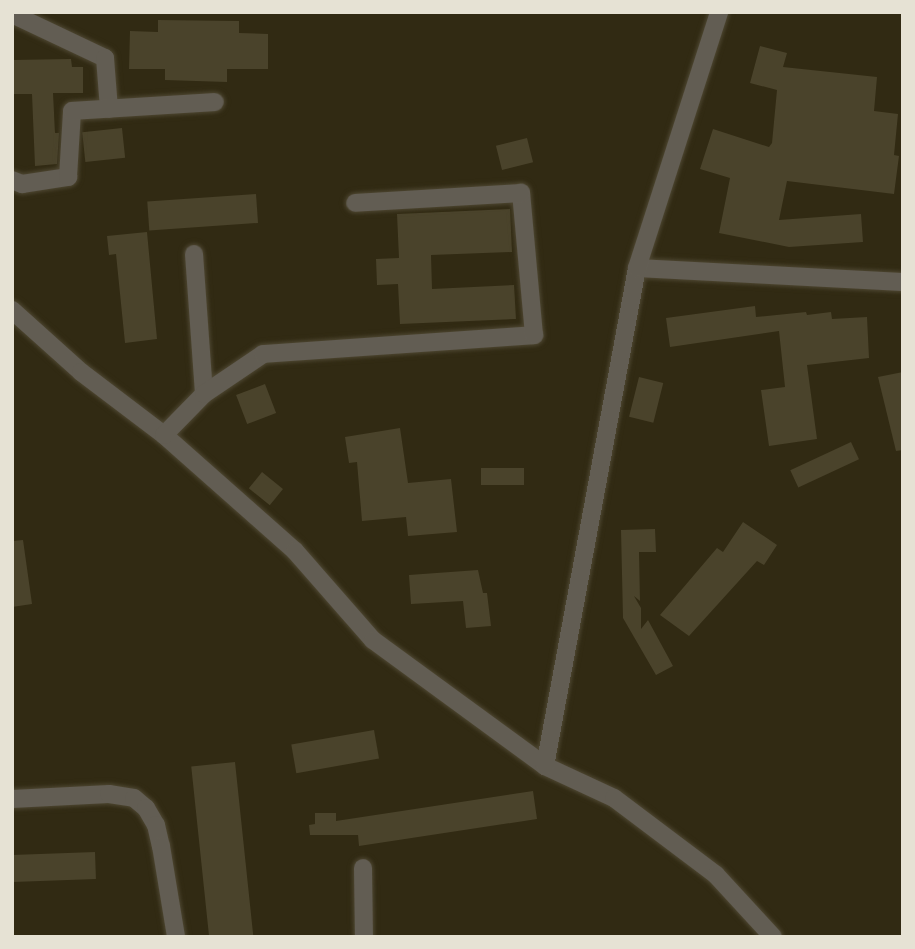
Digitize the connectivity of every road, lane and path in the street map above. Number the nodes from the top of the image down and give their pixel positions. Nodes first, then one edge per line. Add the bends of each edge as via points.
1 (719, 12) edge
2 (12, 14) edge
3 (215, 102) dead end
4 (109, 109) junction
5 (12, 180) edge
6 (355, 203) dead end
7 (194, 254) dead end
8 (636, 268) junction
9 (903, 282) edge
10 (12, 310) edge
11 (204, 394) junction
12 (163, 435) junction
13 (545, 766) junction
14 (12, 799) edge
15 (363, 868) dead end
16 (176, 937) edge
17 (364, 937) edge
18 (774, 937) edge

1 - 8 street
2 - 4 street via 105,58
3 - 4 street
4 - 5 street via 72,111 68,177 22,184
6 - 11 street via 521,193 534,335 263,354
7 - 11 street
8 - 9 street
8 - 13 street
10 - 12 street via 81,372
11 - 12 street
12 - 13 street via 295,551 373,640
13 - 18 street via 614,798 716,875
14 - 16 street via 109,794 134,798 146,808 161,846
15 - 17 street

